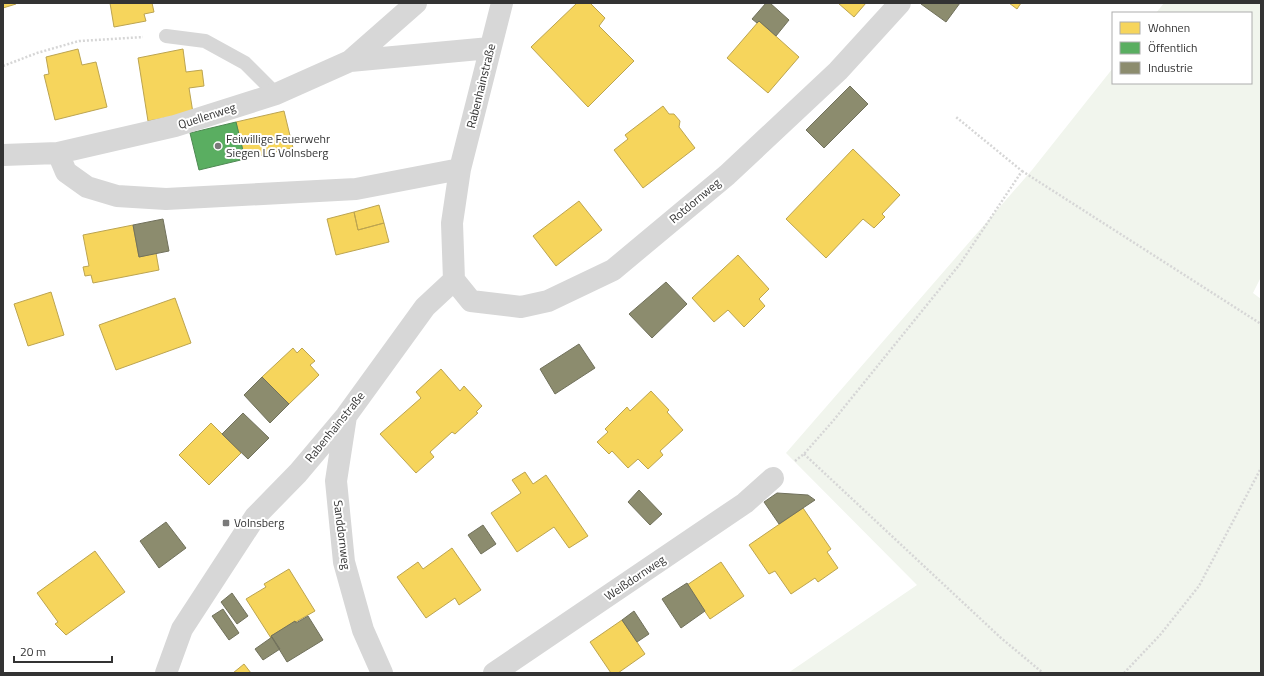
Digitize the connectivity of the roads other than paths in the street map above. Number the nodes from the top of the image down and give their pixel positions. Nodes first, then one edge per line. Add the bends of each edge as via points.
1 (416, 3) edge
2 (502, 3) edge
3 (900, 3) edge
4 (166, 36) road end
5 (490, 48) junction
6 (350, 61) junction
7 (276, 94) junction
8 (58, 153) junction
9 (3, 155) edge
10 (460, 169) junction
11 (454, 280) junction
12 (346, 416) junction
13 (773, 478) road end
14 (166, 673) edge
15 (382, 673) edge
16 (494, 673) edge

1 - 6 street, Quellenweg
2 - 5 street, Rabenhainstraße
3 - 11 street, Rotdornweg via 838,71 727,175 613,270 548,301 521,307 471,301
4 - 7 lane via 205,41 244,63
5 - 6 street, Quellenweg
5 - 10 street, Rabenhainstraße
6 - 7 street, Quellenweg
7 - 8 street, Quellenweg via 175,126
8 - 9 street
8 - 10 street via 66,172 87,187 117,196 166,198 356,189
10 - 11 street, Rabenhainstraße via 452,224
11 - 12 street, Rabenhainstraße via 425,307
12 - 14 street, Rabenhainstraße via 298,473 255,517 182,629
12 - 15 street, Sanddornweg via 336,481 344,562 362,630
13 - 16 street, Weißdornweg via 746,503

